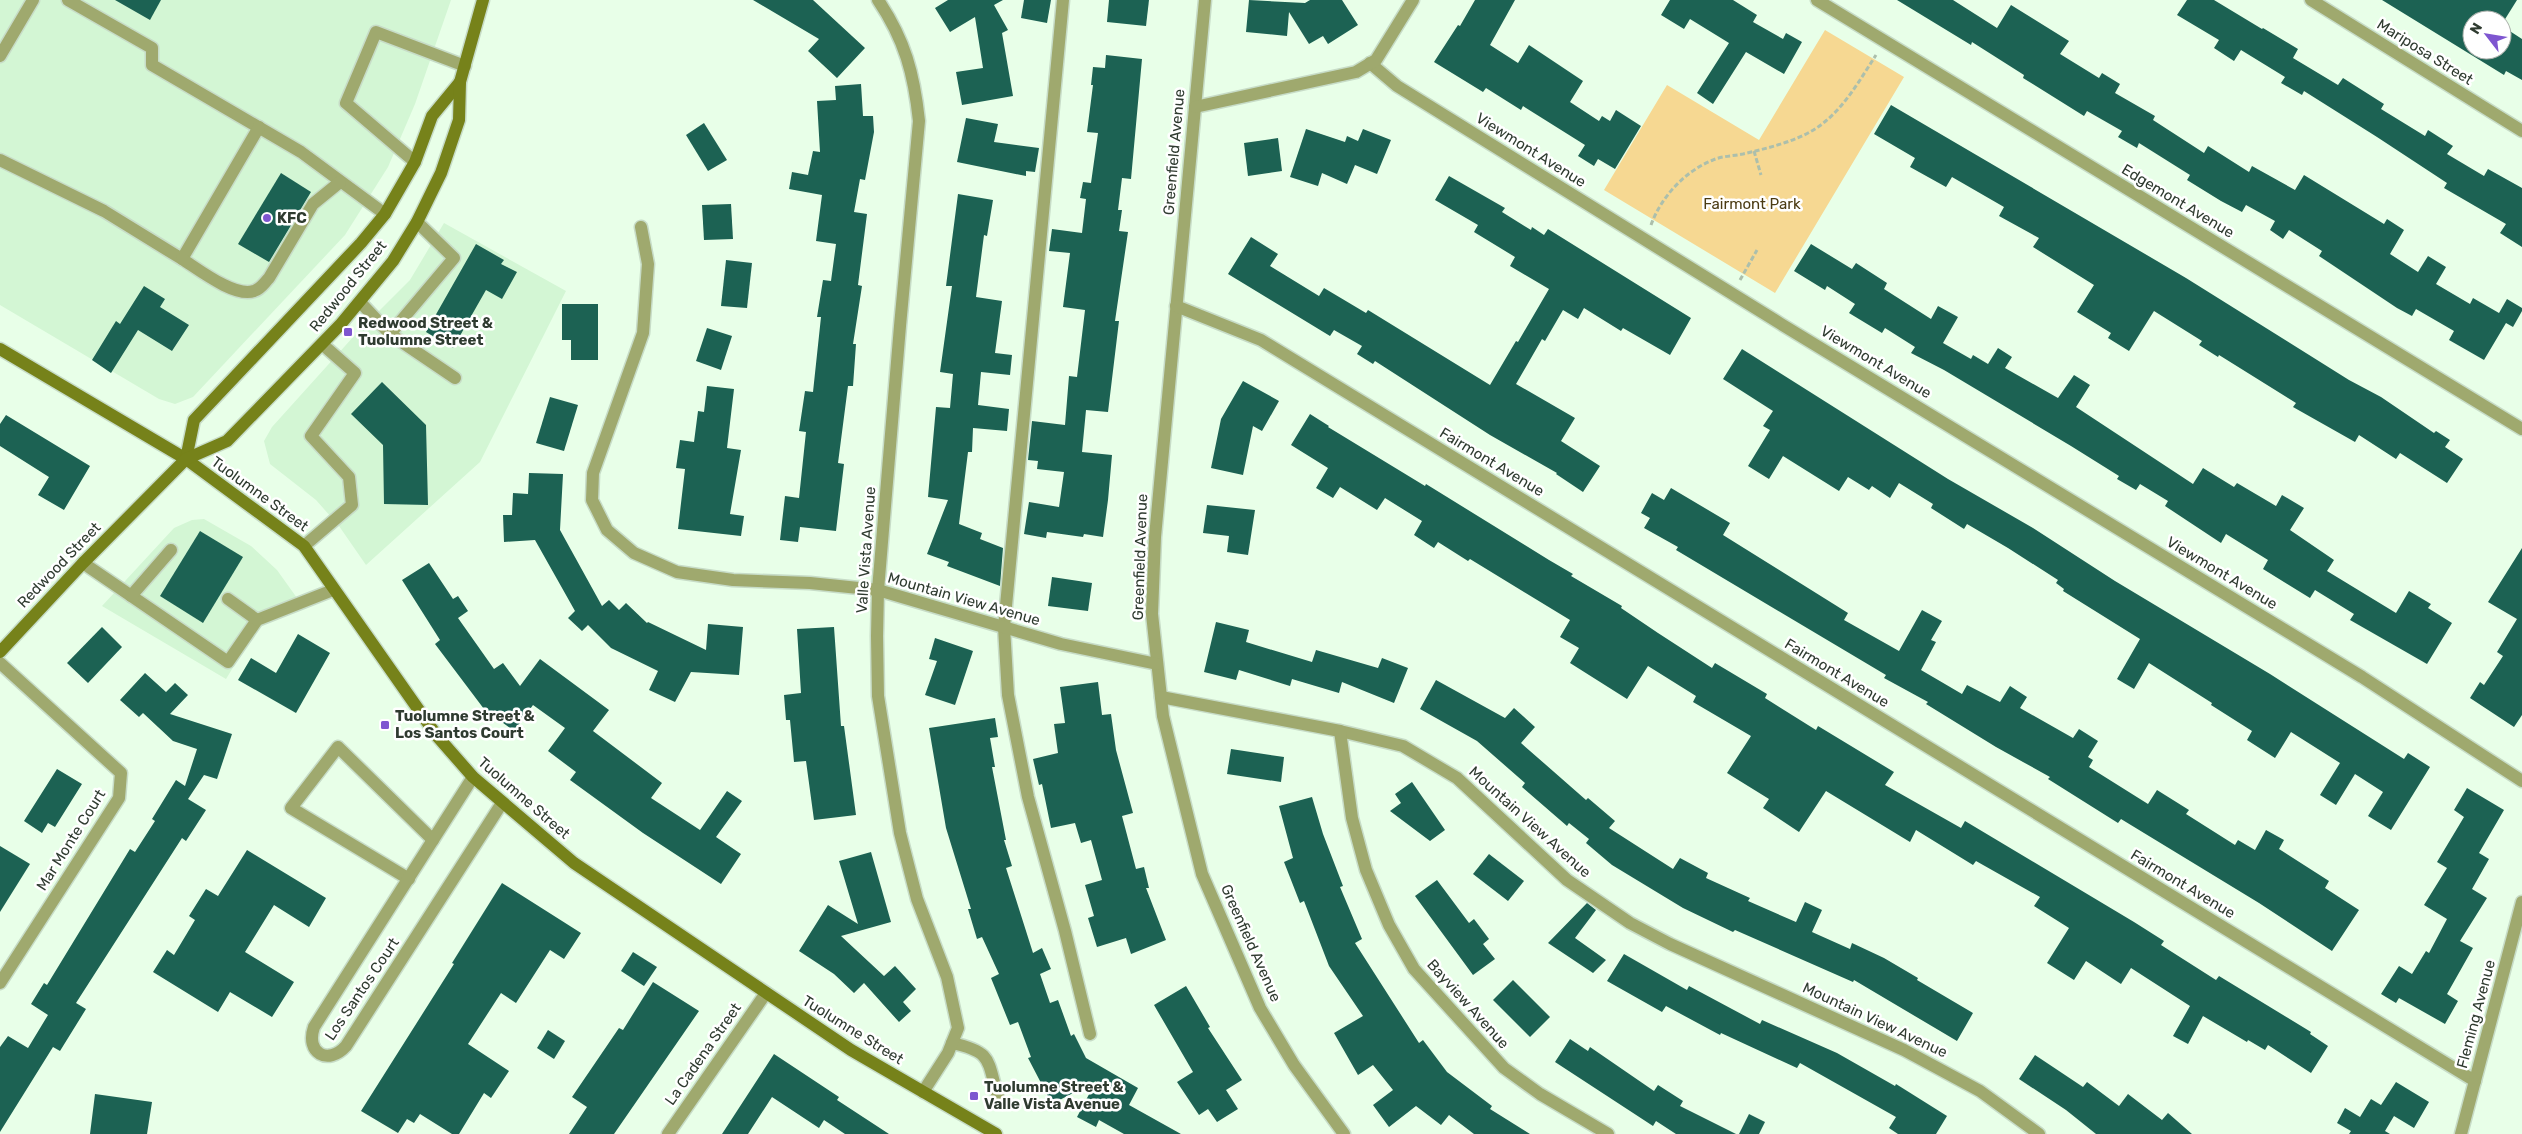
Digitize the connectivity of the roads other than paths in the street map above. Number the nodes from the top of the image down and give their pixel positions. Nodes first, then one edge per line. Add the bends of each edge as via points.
1 (33, 0) edge
2 (68, 0) edge
3 (483, 0) edge
4 (878, 0) edge
5 (1064, 0) edge
6 (1205, 0) edge
7 (1413, 0) edge
8 (1817, 0) edge
9 (2311, 0) edge
10 (0, 56) edge
11 (1370, 63) junction
12 (465, 66) junction
13 (460, 82) junction
14 (1195, 107) junction
15 (259, 128) junction
16 (2522, 132) edge
17 (0, 160) edge
18 (415, 162) junction
19 (340, 182) junction
20 (384, 214) junction
21 (417, 222) junction
22 (642, 227) dead end
23 (182, 259) junction
24 (360, 302) junction
25 (1176, 306) junction
26 (390, 334) junction
27 (322, 344) junction
28 (0, 349) edge
29 (455, 378) dead end
30 (2522, 429) edge
31 (186, 459) junction
32 (304, 546) junction
33 (171, 550) dead end
34 (82, 563) junction
35 (333, 590) junction
36 (878, 590) junction
37 (131, 596) junction
38 (228, 599) dead end
39 (257, 620) junction
40 (1004, 627) junction
41 (0, 652) edge
42 (0, 662) edge
43 (1157, 664) junction
44 (1161, 697) junction
45 (1340, 731) junction
46 (473, 776) junction
47 (2522, 781) edge
48 (502, 803) junction
49 (433, 840) junction
50 (409, 879) junction
51 (2522, 902) edge
52 (0, 983) edge
53 (766, 992) junction
54 (958, 1028) junction
55 (1090, 1034) dead end
56 (952, 1043) junction
57 (973, 1048) junction
58 (2475, 1081) junction
59 (923, 1092) junction
60 (998, 1097) dead end
61 (668, 1134) edge
62 (996, 1134) edge
63 (1344, 1134) edge
64 (1608, 1134) edge
65 (2039, 1134) edge
66 (2462, 1134) edge

1 - 10 street
2 - 15 street via 152,48 152,64
3 - 12 main road, Redwood Street
4 - 36 street, Valle Vista Avenue via 894,23 908,56 919,121
5 - 40 street
6 - 14 street, Greenfield Avenue
7 - 11 street via 1376,60
8 - 30 street, Edgemont Avenue
9 - 16 street, Mariposa Street
11 - 14 street via 1356,72
11 - 47 street, Viewmont Avenue via 1398,86 2362,677
12 - 13 main road, Redwood Street
12 - 18 street via 376,32 346,103
13 - 18 main road, Redwood Street via 432,116
13 - 21 main road, Redwood Street via 460,120 441,173
14 - 25 street, Greenfield Avenue
15 - 19 street via 301,152
15 - 23 street
17 - 23 street via 104,211
18 - 20 main road, Redwood Street
19 - 20 street
19 - 23 street via 313,204 269,278 254,292 230,288
20 - 31 main road, Redwood Street via 361,243 194,420
21 - 24 main road, Redwood Street via 393,261
21 - 26 street via 454,258
22 - 36 street, Mountain View Avenue via 648,264 643,333 593,473 592,500 607,530 634,554 677,572 733,580
24 - 26 street
24 - 27 main road, Redwood Street
25 - 43 street, Greenfield Avenue via 1155,536 1152,614
25 - 58 street, Fairmont Avenue via 1261,340
26 - 29 street
27 - 31 main road, Redwood Street via 227,441
27 - 32 street via 356,373 311,436 349,477 352,506
28 - 31 main road, Tuolumne Street
31 - 32 main road, Tuolumne Street
31 - 34 main road, Redwood Street
32 - 35 main road, Tuolumne Street
33 - 37 street
34 - 37 street
34 - 41 main road, Redwood Street
35 - 39 street
35 - 46 main road, Tuolumne Street via 436,736
36 - 40 street, Mountain View Avenue
36 - 54 street, Valle Vista Avenue via 878,696 900,833 917,899 947,977
37 - 39 street via 228,662
38 - 39 street
40 - 43 street, Mountain View Avenue via 1061,644
40 - 55 street via 1008,695 1028,797
42 - 52 street, Mar Monte Court via 121,773 119,798
43 - 44 street, Greenfield Avenue
44 - 45 street, Mountain View Avenue
44 - 63 street, Greenfield Avenue via 1202,874 1260,1008 1294,1065
45 - 64 street, Bayview Avenue via 1352,818 1366,870 1389,925 1414,969 1504,1068 1540,1094
45 - 65 street, Mountain View Avenue via 1403,746 1457,778 1568,880 1630,922 1670,944 1904,1050 1980,1091
46 - 48 main road, Tuolumne Street
46 - 49 street, Los Santos Court
48 - 50 street, Los Santos Court via 346,1046 339,1054 320,1054 313,1047 311,1037 314,1028
48 - 53 main road, Tuolumne Street via 574,863
49 - 50 street, Los Santos Court
49 - 50 street via 338,747 291,808
51 - 58 street, Fleming Avenue
53 - 59 main road, Tuolumne Street via 851,1050
53 - 61 street, La Cadena Street
54 - 56 street
54 - 57 street
56 - 57 street
56 - 59 street
57 - 60 street via 986,1058
58 - 66 street, Fleming Avenue
59 - 62 main road, Tuolumne Street

